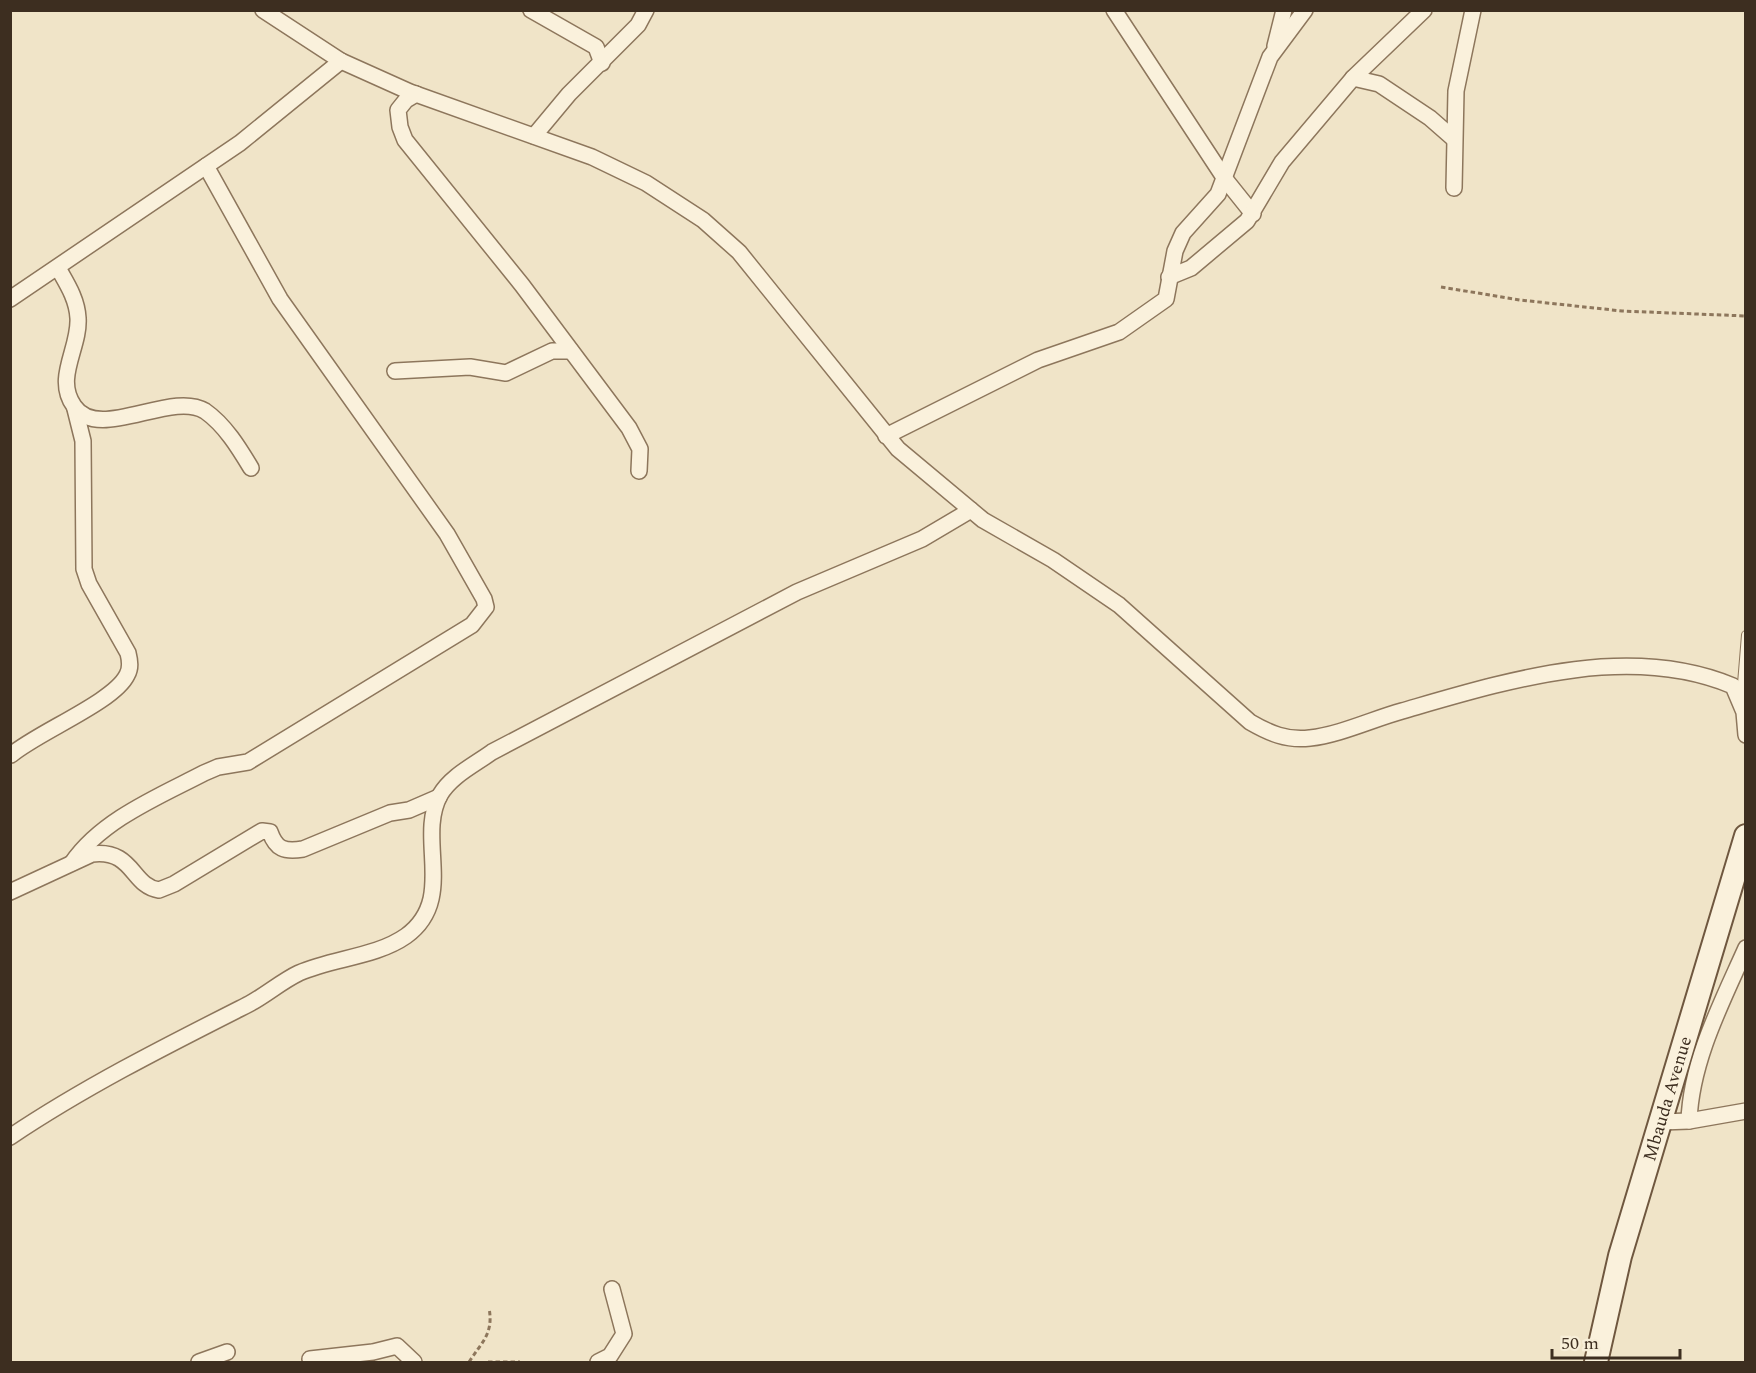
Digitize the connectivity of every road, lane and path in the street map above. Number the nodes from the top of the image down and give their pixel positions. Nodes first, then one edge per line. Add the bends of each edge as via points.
1 (263, 10) edge
2 (531, 10) edge
3 (646, 10) edge
4 (1114, 10) edge
5 (1284, 10) edge
6 (1305, 10) edge
7 (1424, 10) edge
8 (1473, 10) edge
9 (1270, 57) junction
10 (341, 61) junction
11 (602, 63) junction
12 (1353, 78) junction
13 (416, 94) junction
14 (534, 136) junction
15 (1454, 140) junction
16 (206, 166) junction
17 (1225, 179) junction
18 (1454, 188) dead end
19 (1253, 214) junction
20 (58, 268) junction
21 (1169, 277) junction
22 (1441, 287) dead end
23 (10, 299) edge
24 (1746, 316) edge
25 (570, 351) junction
26 (395, 371) dead end
27 (75, 409) junction
28 (886, 436) junction
29 (251, 468) dead end
30 (639, 471) dead end
31 (971, 510) junction
32 (1746, 635) edge
33 (1740, 700) junction
34 (1746, 735) edge
35 (11, 755) edge
36 (439, 797) junction
37 (1746, 836) edge
38 (72, 863) junction
39 (10, 891) edge
40 (1746, 948) edge
41 (1746, 1111) edge
42 (1689, 1121) junction
43 (1661, 1122) junction
44 (10, 1137) edge
45 (612, 1289) dead end
46 (489, 1308) dead end
47 (227, 1352) dead end
48 (310, 1359) dead end
49 (199, 1362) edge
50 (414, 1362) edge
51 (469, 1362) edge
52 (488, 1362) edge
53 (520, 1362) edge
54 (598, 1362) edge
55 (1596, 1362) edge

1 - 10 street
2 - 11 street via 596,47
3 - 11 street via 638,25
4 - 17 street
5 - 9 street
6 - 9 street
7 - 12 street
8 - 15 street via 1456,90
9 - 17 street
10 - 13 street
10 - 16 street via 282,111
11 - 14 street via 569,94
12 - 15 street via 1379,84 1430,118
12 - 19 street via 1282,162
13 - 14 street
13 - 25 street via 398,110 405,140
14 - 28 street via 592,157 646,183 727,240
15 - 18 street
16 - 20 street
16 - 38 street via 280,299 447,534 486,607 472,625 248,762 204,773 121,819 77,854
17 - 19 street
17 - 21 street via 1218,194 1183,233
19 - 21 street via 1235,234 1191,268
20 - 23 street
20 - 27 street via 75,298 79,319 76,345 66,373 68,395
21 - 28 street via 1166,299 1119,332 1038,360
22 - 24 path via 1622,311
25 - 26 street via 552,351 506,373 470,367
25 - 30 street via 637,441
27 - 29 street via 90,418 112,418 177,406 197,408 225,429
27 - 35 street via 83,441 84,569 130,662 121,684
28 - 31 street
31 - 33 street via 1119,605 1250,722 1272,735 1311,738 1553,673 1615,665 1664,668 1722,682 1733,686
31 - 36 street via 922,539 797,592 542,724 492,752 450,782
32 - 33 lane
33 - 34 street
36 - 38 street via 303,849 280,848 270,832 262,831 159,890 150,887 116,855 92,854
36 - 44 street via 434,825 436,875 430,904 406,936 297,974
37 - 43 street, Mbauda Avenue
38 - 39 street
40 - 42 street via 1701,1058
41 - 42 street
42 - 43 street
43 - 55 street, Mbauda Avenue via 1620,1256
45 - 54 street via 624,1334 609,1356
46 - 51 path via 491,1328
47 - 49 street
48 - 50 street via 397,1346
52 - 53 path

